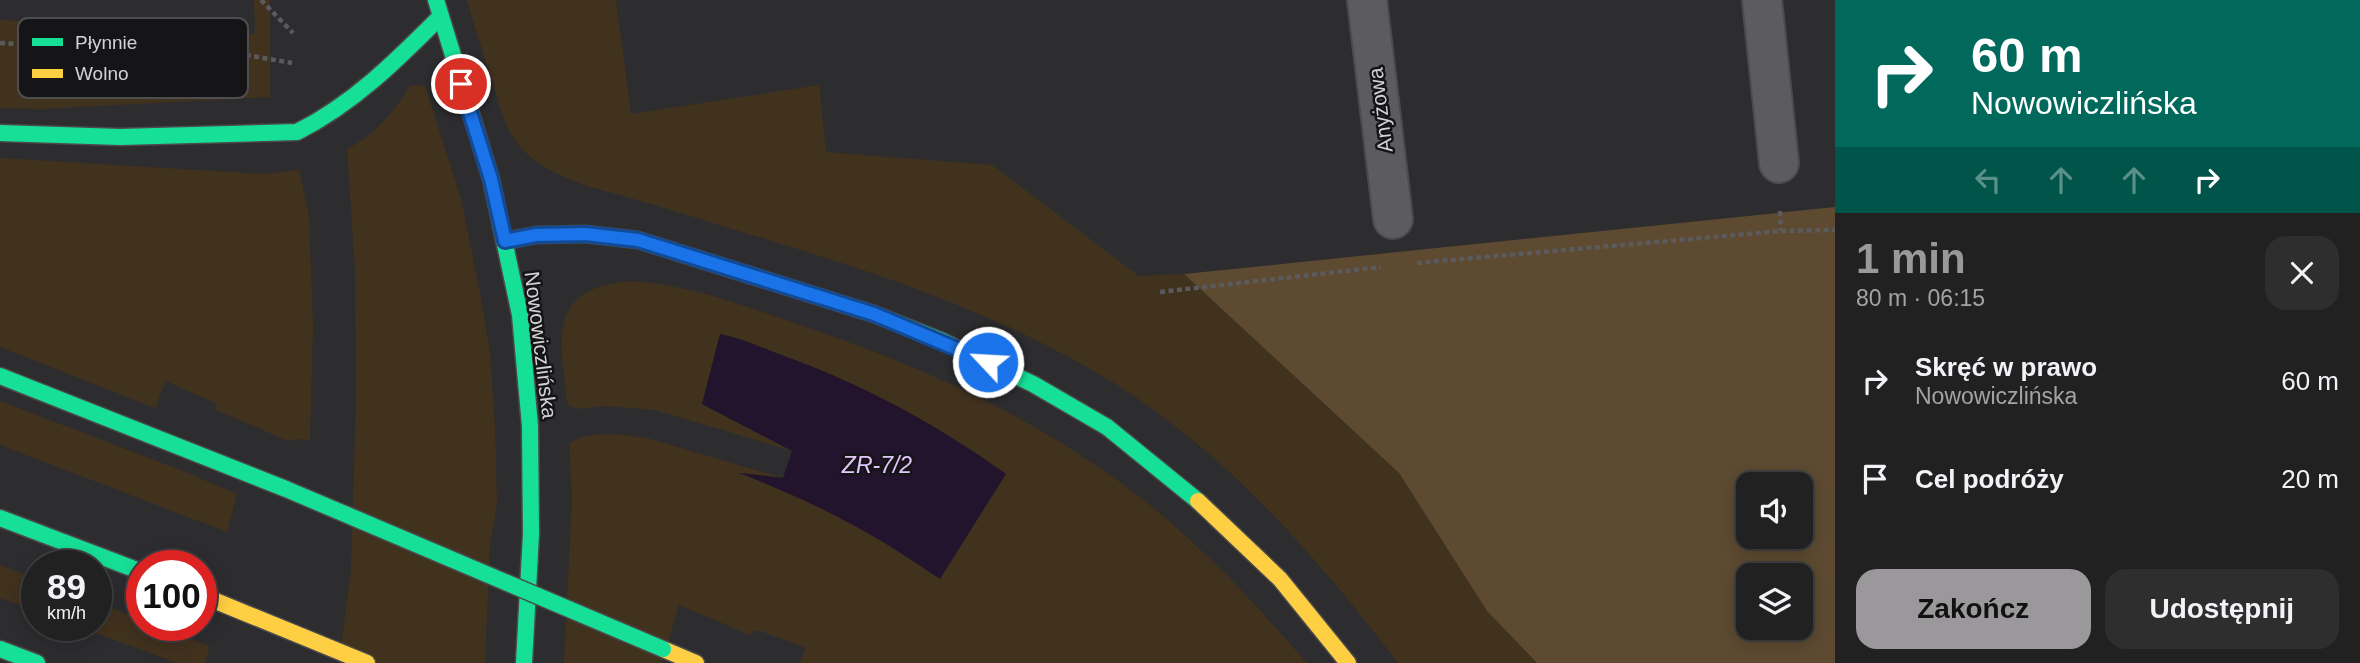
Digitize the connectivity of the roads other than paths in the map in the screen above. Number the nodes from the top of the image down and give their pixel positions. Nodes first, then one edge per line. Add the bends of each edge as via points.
1 (436, 0) edge
2 (1367, 0) edge
3 (1762, 0) edge
4 (440, 18) junction
5 (0, 132) edge
6 (1779, 163) dead end
7 (1393, 219) dead end
8 (505, 241) junction
9 (0, 376) edge
10 (0, 517) edge
11 (126, 566) edge
12 (217, 601) edge
13 (0, 649) edge
14 (37, 663) edge
15 (367, 663) edge
16 (524, 663) edge
17 (696, 663) edge
18 (1348, 663) edge

1 - 4 main road, Nowowiczlińska
2 - 7 street, Anyżowa
3 - 6 street
4 - 5 main road via 367,88 298,132 132,136
4 - 8 main road, Nowowiczlińska via 491,179
8 - 16 main road, Nowowiczlińska via 520,315 530,426 531,534
8 - 18 main road via 585,234 638,240 874,314 1033,384 1107,427 1179,484 1280,579
9 - 17 main road, bridge via 286,489
10 - 11 main road
12 - 15 main road
13 - 14 main road

